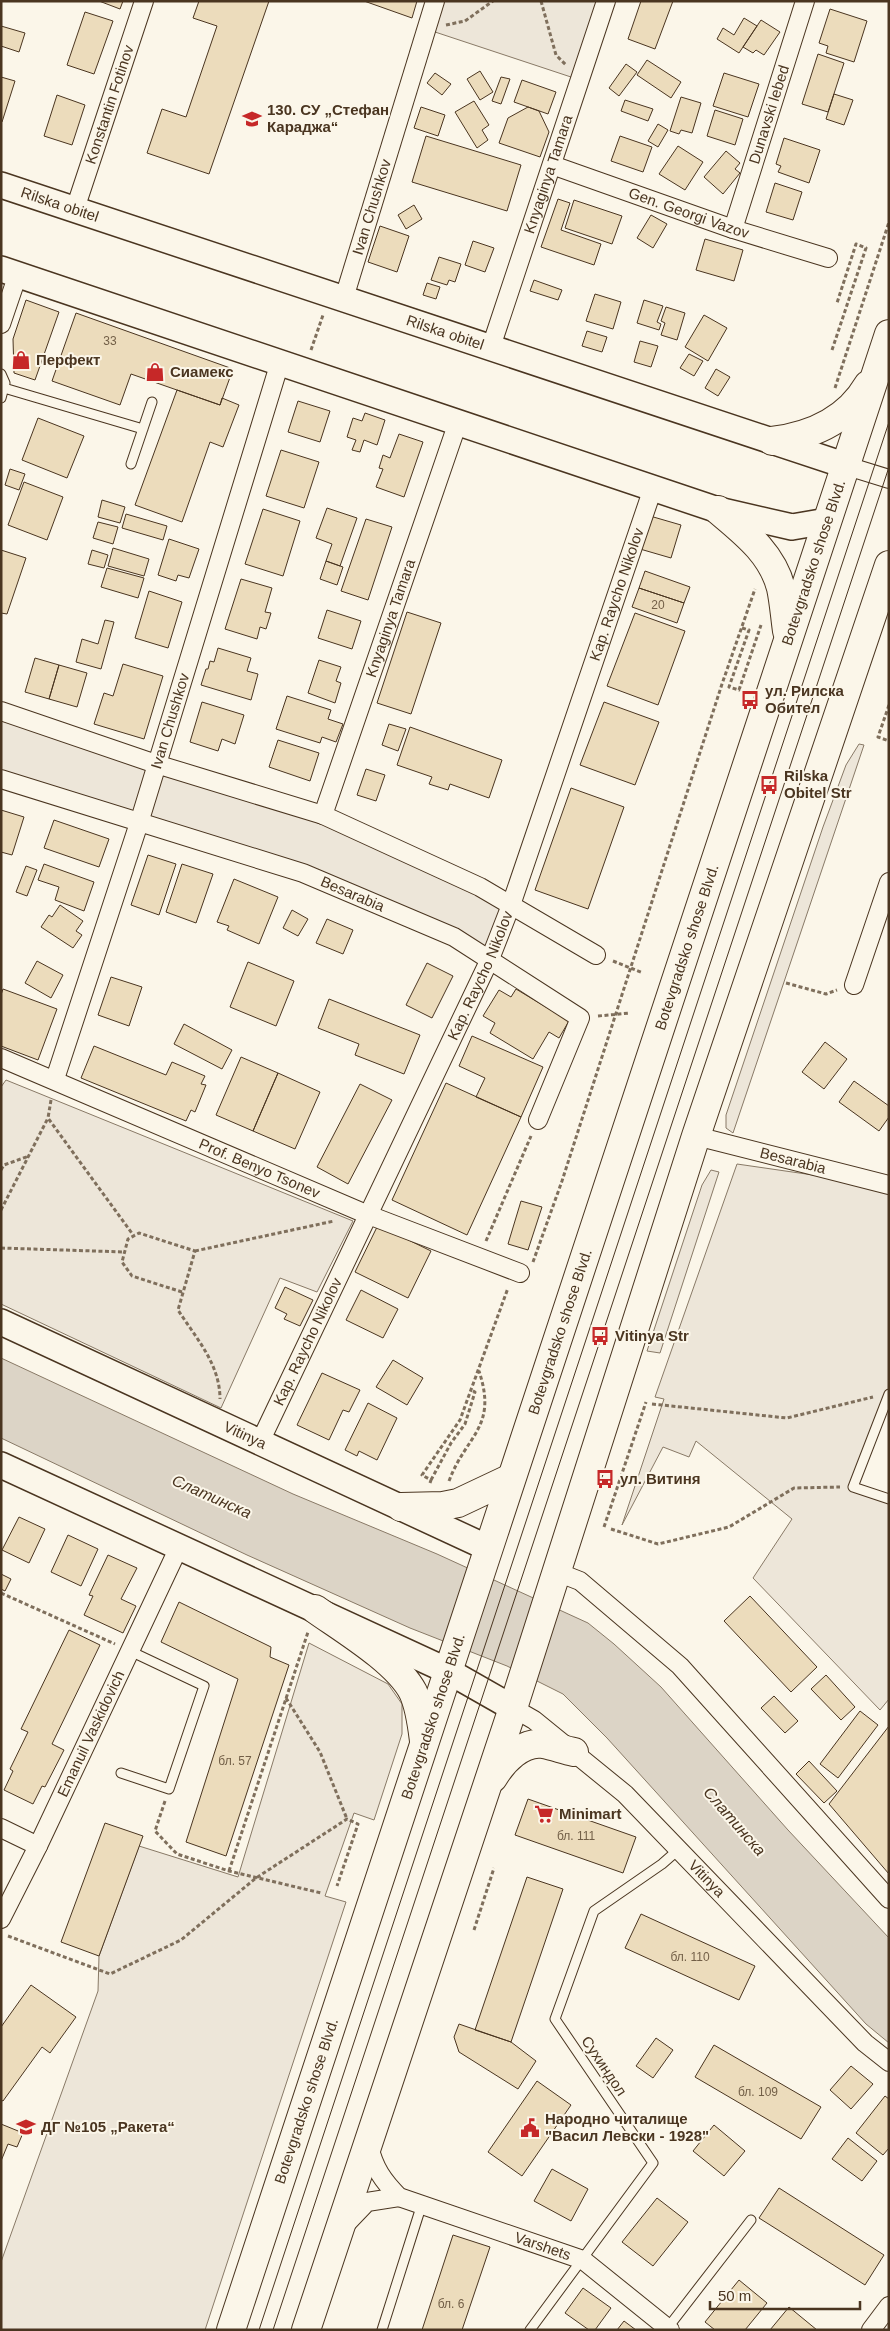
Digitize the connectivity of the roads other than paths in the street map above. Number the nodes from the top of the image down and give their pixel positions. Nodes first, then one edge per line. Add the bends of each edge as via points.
1 (144, 1) edge
2 (436, 1) edge
3 (606, 1) edge
4 (805, 1) edge
5 (552, 165) junction
6 (1, 184) edge
7 (75, 209) junction
8 (733, 229) junction
9 (828, 258) dead end
10 (10, 271) edge
11 (344, 298) junction
12 (1, 324) edge
13 (889, 334) edge
14 (491, 347) junction
15 (280, 362) junction
16 (877, 371) junction
17 (1, 374) edge
18 (4, 388) junction
19 (1, 398) edge
20 (152, 402) dead end
21 (458, 422) junction
22 (143, 429) junction
23 (772, 441) junction
24 (131, 464) dead end
25 (847, 466) junction
26 (889, 479) edge
27 (653, 488) junction
28 (718, 510) junction
29 (827, 521) junction
30 (888, 572) edge
31 (889, 616) edge
32 (788, 638) junction
33 (857, 657) junction
34 (1, 711) edge
35 (156, 764) junction
36 (1, 778) edge
37 (323, 815) junction
38 (139, 823) junction
39 (889, 882) edge
40 (511, 905) junction
41 (596, 955) dead end
42 (490, 959) junction
43 (854, 984) road end
44 (1, 1058) edge
45 (55, 1079) junction
46 (538, 1120) road end
47 (696, 1136) junction
48 (889, 1185) edge
49 (366, 1214) junction
50 (520, 1273) road end
51 (1, 1322) edge
52 (884, 1395) edge
53 (260, 1442) junction
54 (1, 1465) edge
55 (510, 1478) junction
56 (889, 1499) edge
57 (400, 1508) junction
58 (179, 1547) junction
59 (488, 1548) junction
60 (557, 1572) junction
61 (315, 1609) junction
62 (130, 1651) junction
63 (448, 1671) junction
64 (513, 1708) junction
65 (424, 1742) junction
66 (574, 1752) junction
67 (121, 1773) dead end
68 (486, 1790) junction
69 (1, 1828) edge
70 (38, 1846) junction
71 (678, 1850) junction
72 (889, 1899) edge
73 (1, 1919) edge
74 (889, 2062) edge
75 (368, 2142) junction
76 (399, 2197) junction
77 (422, 2206) junction
78 (751, 2220) dead end
79 (338, 2232) junction
80 (583, 2260) junction
81 (889, 2306) edge
82 (667, 2329) edge
83 (231, 2330) edge
84 (306, 2330) edge
85 (382, 2330) edge
86 (530, 2330) edge
87 (871, 2330) edge

1 - 7 street, Konstantin Fotinov
2 - 11 street, Ivan Chushkov
3 - 5 street, Knyaginya Tamara
4 - 8 street, Dunavski lebed
5 - 8 street, Gen. Georgi Vazov
5 - 14 street, Knyaginya Tamara
6 - 7 street, Rilska obitel
7 - 11 street, Rilska obitel
8 - 9 street, Gen. Georgi Vazov
10 - 12 street
10 - 15 street
11 - 14 street, Rilska obitel
13 - 16 main road, Botevgradsko shose Blvd.
14 - 23 street, Rilska obitel
15 - 21 street
15 - 35 street, Ivan Chushkov
16 - 23 main road via 851,407 834,420 815,432
16 - 25 main road, Botevgradsko shose Blvd.
17 - 18 lane
18 - 19 lane
18 - 22 lane
20 - 22 lane
21 - 27 street
21 - 37 street, Knyaginya Tamara
22 - 24 lane
23 - 25 street, Rilska obitel
25 - 26 street, Rilska obitel
25 - 29 main road, Botevgradsko shose Blvd.
27 - 28 street
27 - 40 street, Kap. Raycho Nikolov
28 - 29 street via 792,527
28 - 32 main road via 756,543 768,559 781,587
29 - 32 main road, Botevgradsko shose Blvd.
30 - 33 main road
31 - 33 main road
32 - 55 main road, Botevgradsko shose Blvd.
33 - 47 main road
34 - 35 street
35 - 37 street
35 - 38 street, Ivan Chushkov
36 - 38 street, Besarabia
37 - 40 street via 480,887
38 - 42 street, Besarabia via 303,873 454,937
38 - 45 street, Ivan Chushkov
39 - 43 street
40 - 41 street
40 - 42 street, Kap. Raycho Nikolov
42 - 46 street, Besarabia via 580,1018
42 - 49 street, Kap. Raycho Nikolov
44 - 45 street, Prof. Benyo Tsonev
45 - 49 street, Prof. Benyo Tsonev
47 - 48 street, Besarabia
47 - 60 main road
49 - 50 street, Prof. Benyo Tsonev
49 - 53 street, Kap. Raycho Nikolov
51 - 53 street, Vitinya
52 - 56 lane via 853,1487
53 - 57 street, Vitinya
54 - 58 street
55 - 57 main road via 458,1503
55 - 59 main road, Botevgradsko shose Blvd.
57 - 59 street, Vitinya
58 - 61 street
58 - 62 street, Emanuil Vaskidovich
59 - 63 main road, Botevgradsko shose Blvd.
60 - 64 main road
60 - 72 street via 580,1581 680,1666
61 - 63 street
61 - 65 main road via 394,1669 409,1686 419,1710
62 - 67 lane via 204,1686 169,1789
62 - 70 street, Emanuil Vaskidovich
63 - 64 street
63 - 65 main road, Botevgradsko shose Blvd.
64 - 66 street, Vitinya via 534,1720
64 - 68 main road
65 - 83 main road, Botevgradsko shose Blvd.
66 - 68 main road via 541,1744 522,1749 510,1755
66 - 71 street, Vitinya via 625,1794
68 - 75 main road
69 - 70 street
70 - 73 street, Emanuil Vaskidovich
71 - 74 street, Vitinya via 865,2043
71 - 80 lane, Сухиндол via 594,1911 555,2019 654,2163
75 - 76 street, Varshets via 373,2164 383,2181
75 - 79 main road
76 - 77 street, Varshets
76 - 79 street via 368,2202
77 - 80 street, Varshets
77 - 85 lane
78 - 82 lane
79 - 84 main road
80 - 82 street, Varshets
80 - 86 lane, Сухиндол
81 - 87 street

